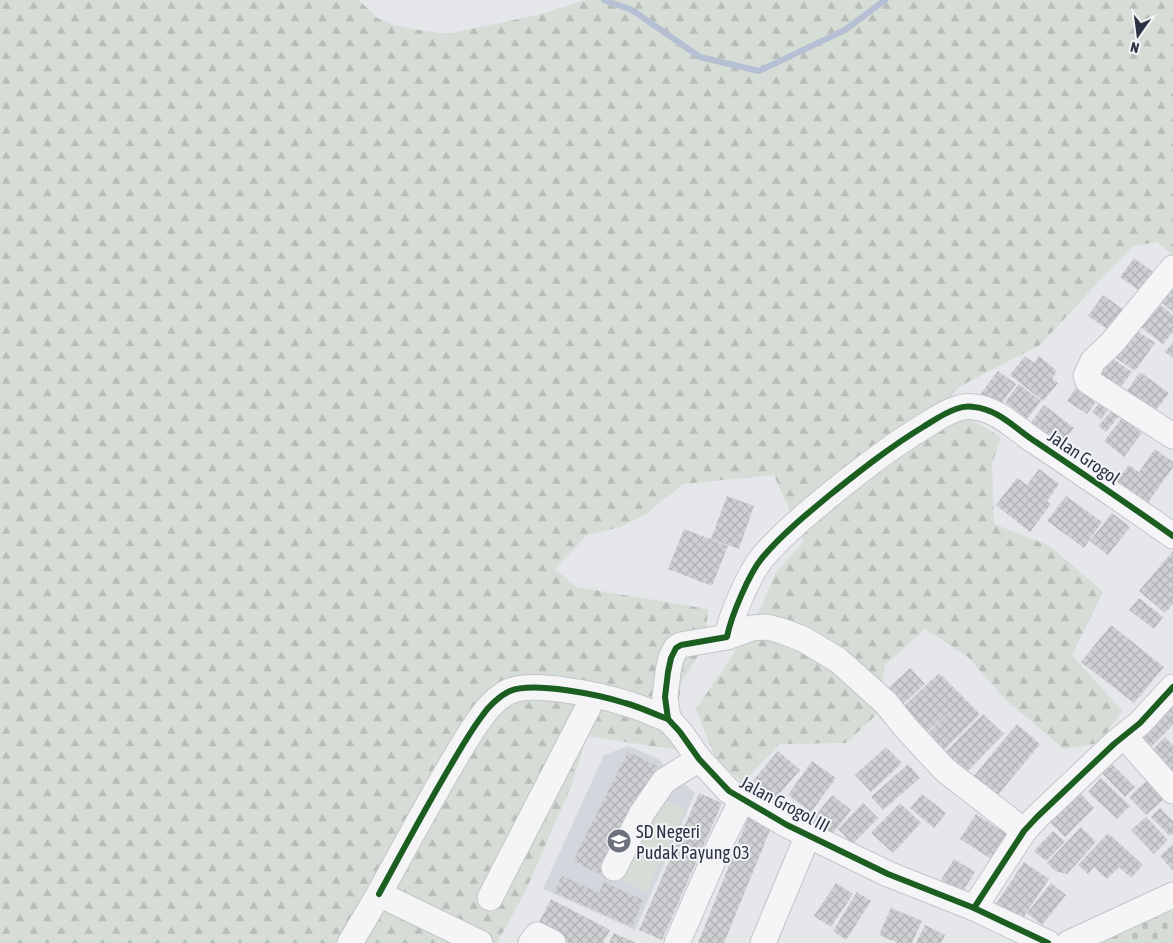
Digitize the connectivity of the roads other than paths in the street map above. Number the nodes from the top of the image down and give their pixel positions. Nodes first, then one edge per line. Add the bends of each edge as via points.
1 (1173, 268) edge
2 (1173, 436) edge
3 (1173, 536) edge
4 (727, 637) junction
5 (1173, 688) edge
6 (594, 696) junction
7 (668, 719) junction
8 (1124, 736) junction
9 (699, 759) junction
10 (1173, 791) edge
11 (742, 800) junction
12 (1024, 831) junction
13 (808, 835) junction
14 (614, 868) dead end
15 (379, 894) junction
16 (1173, 895) edge
17 (490, 898) dead end
18 (974, 908) junction
19 (350, 943) edge
20 (480, 943) edge
21 (531, 943) edge
22 (553, 943) edge
23 (677, 943) edge
24 (763, 943) edge
25 (1048, 943) edge
26 (1069, 943) edge

1 - 2 street via 1094,362 1086,376 1097,388
3 - 4 street, Jalan Grogol via 1008,421 975,407 957,408 892,446 784,535 762,558 751,576
4 - 7 street via 676,648 671,658 665,697
4 - 12 street via 752,628 767,627 803,639 838,660 886,703 945,770
5 - 8 street
6 - 7 street via 625,703
6 - 15 street via 539,686 510,691 497,699 465,742
6 - 17 street
7 - 9 street, Jalan Grogol III
8 - 10 street
8 - 12 street
9 - 11 street, Jalan Grogol III via 728,791
9 - 14 street via 664,780 642,813
11 - 13 street, Jalan Grogol III
11 - 23 street
12 - 18 street
13 - 18 street, Jalan Grogol III via 888,874
13 - 24 street
15 - 19 street
15 - 20 street
16 - 26 street
18 - 25 street, Jalan Grogol III
21 - 22 street via 536,935

